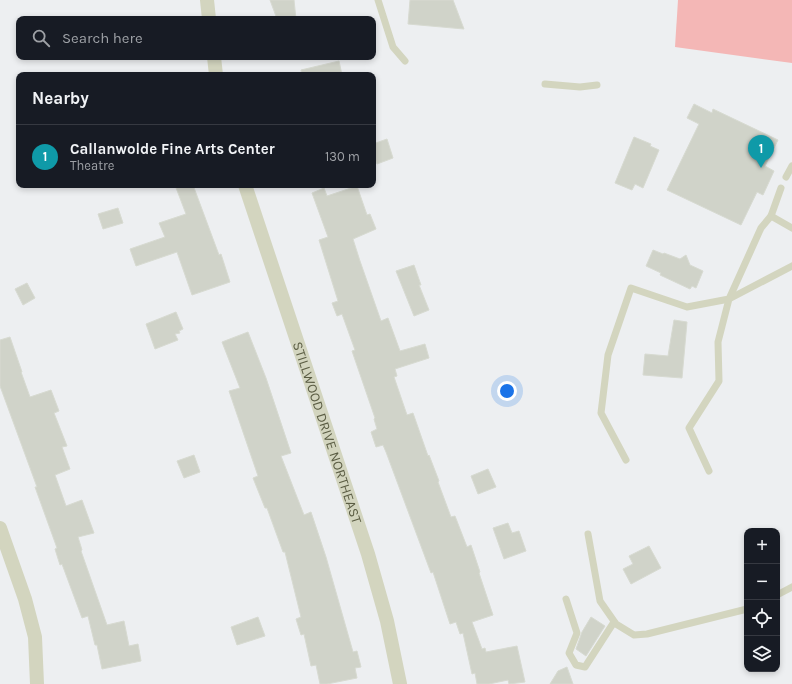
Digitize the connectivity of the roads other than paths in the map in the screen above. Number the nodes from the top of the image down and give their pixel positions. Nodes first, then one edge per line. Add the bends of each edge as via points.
1 (207, 0) edge
2 (378, 0) edge
3 (209, 16) edge
4 (214, 60) edge
5 (405, 61) dead end
6 (216, 72) edge
7 (545, 84) dead end
8 (597, 85) dead end
9 (792, 166) edge
10 (786, 177) dead end
11 (246, 188) edge
12 (781, 188) dead end
13 (771, 216) junction
14 (792, 228) edge
15 (792, 266) edge
16 (729, 299) junction
17 (626, 460) dead end
18 (709, 471) dead end
19 (0, 528) edge
20 (588, 534) dead end
21 (792, 587) edge
22 (780, 593) edge
23 (566, 599) dead end
24 (744, 611) edge
25 (614, 622) junction
26 (37, 684) edge
27 (400, 684) edge

1 - 3 street
2 - 5 lane via 393,47
4 - 6 street
7 - 8 lane via 580,87
9 - 10 lane
11 - 27 street, STILLWOOD DRIVE NORTHEAST via 368,554 388,621
12 - 13 lane
13 - 14 lane
13 - 16 lane via 762,228
15 - 16 lane
16 - 17 lane via 687,307 631,288 608,355 601,413
16 - 18 lane via 718,342 719,381 689,428
19 - 26 street via 35,637
20 - 25 lane via 600,600
21 - 22 lane
23 - 25 lane via 577,633 569,653 576,665 585,667
24 - 25 lane via 647,634 634,635

